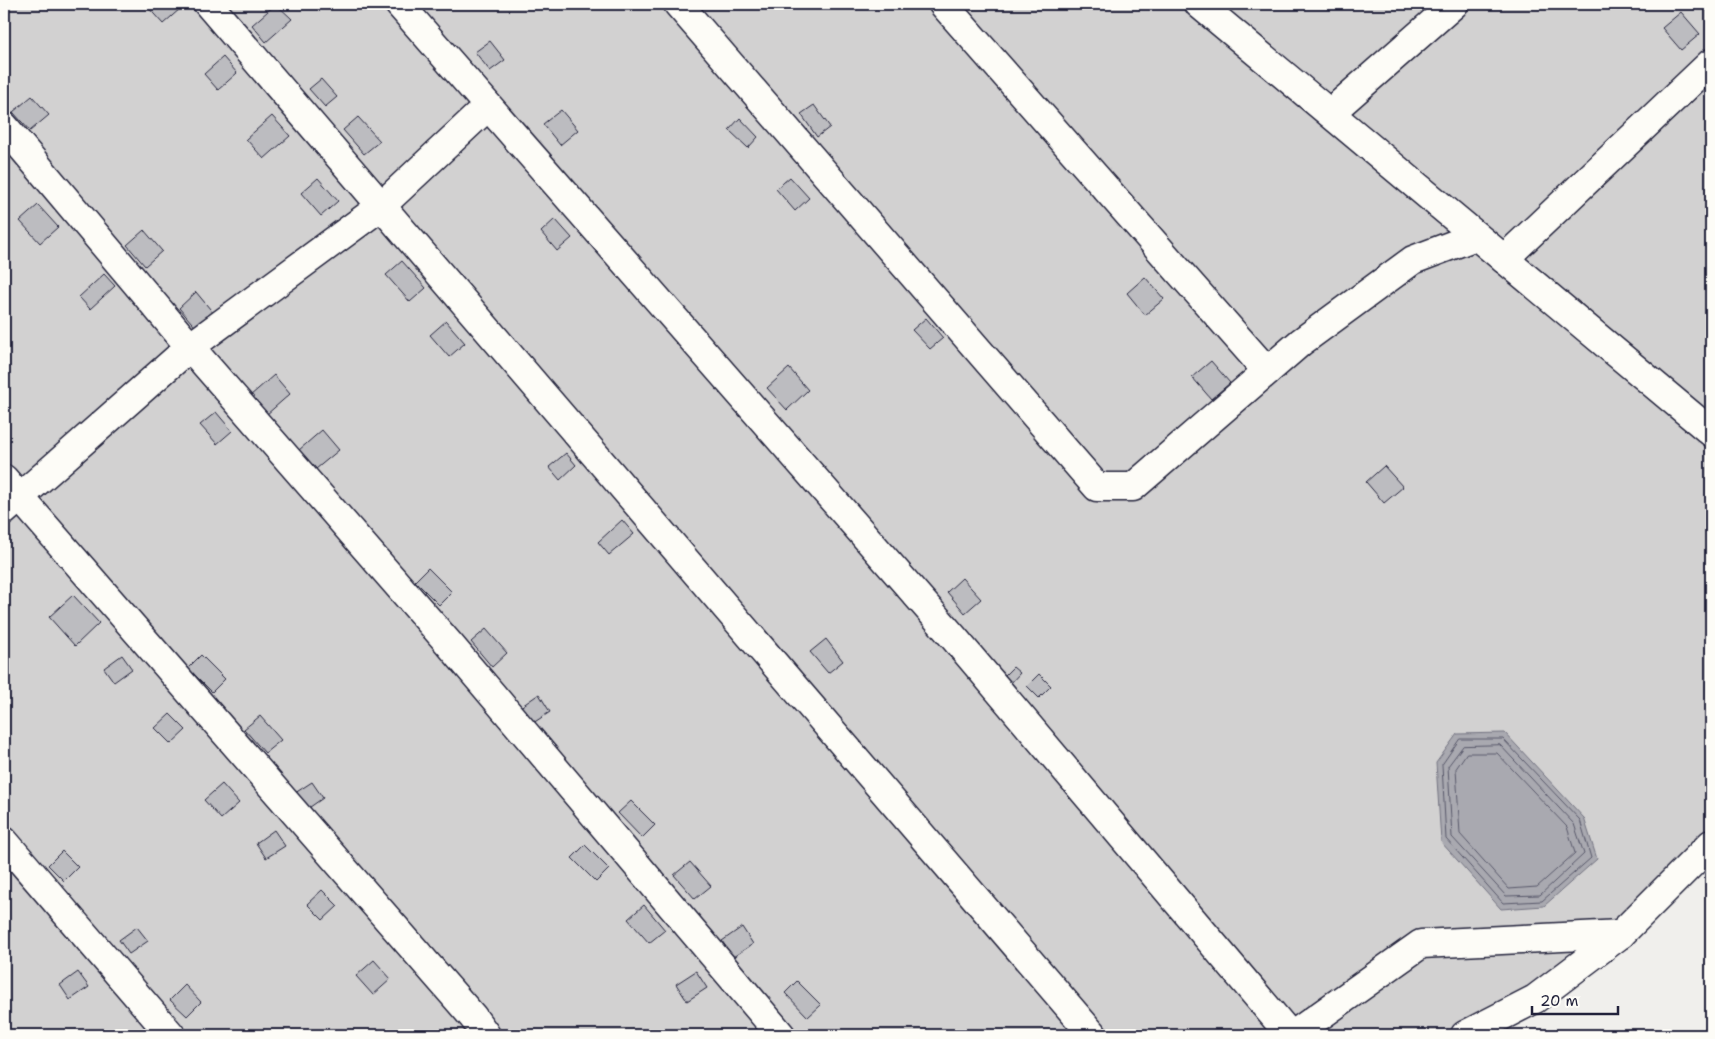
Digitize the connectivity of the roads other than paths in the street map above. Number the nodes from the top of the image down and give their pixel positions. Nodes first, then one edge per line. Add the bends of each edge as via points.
1 (208, 4) edge
2 (399, 4) edge
3 (678, 4) edge
4 (943, 4) edge
5 (1201, 4) edge
6 (1454, 4) edge
7 (1711, 63) edge
8 (487, 107) junction
9 (1330, 113) junction
10 (4, 126) edge
11 (380, 207) junction
12 (1476, 236) junction
13 (1504, 259) junction
14 (190, 347) junction
15 (1267, 371) junction
16 (1711, 432) edge
17 (9, 496) edge
18 (4, 841) edge
19 (1711, 844) edge
20 (1621, 934) junction
21 (171, 1035) edge
22 (486, 1035) edge
23 (780, 1035) edge
24 (1093, 1035) edge
25 (1292, 1035) edge
26 (1465, 1035) edge

1 - 11 street
2 - 8 street
3 - 15 street via 1097,487 1133,487
4 - 15 street
5 - 9 street
6 - 9 street
7 - 13 street
8 - 11 street
8 - 25 street via 955,639
9 - 12 street
10 - 14 street
11 - 14 street
11 - 24 street
12 - 13 street
12 - 15 street via 1413,260 1301,342
13 - 16 street
14 - 17 street
14 - 23 street via 451,646
17 - 22 street
18 - 21 street
19 - 20 street
20 - 25 street via 1421,944
20 - 26 street via 1534,999

